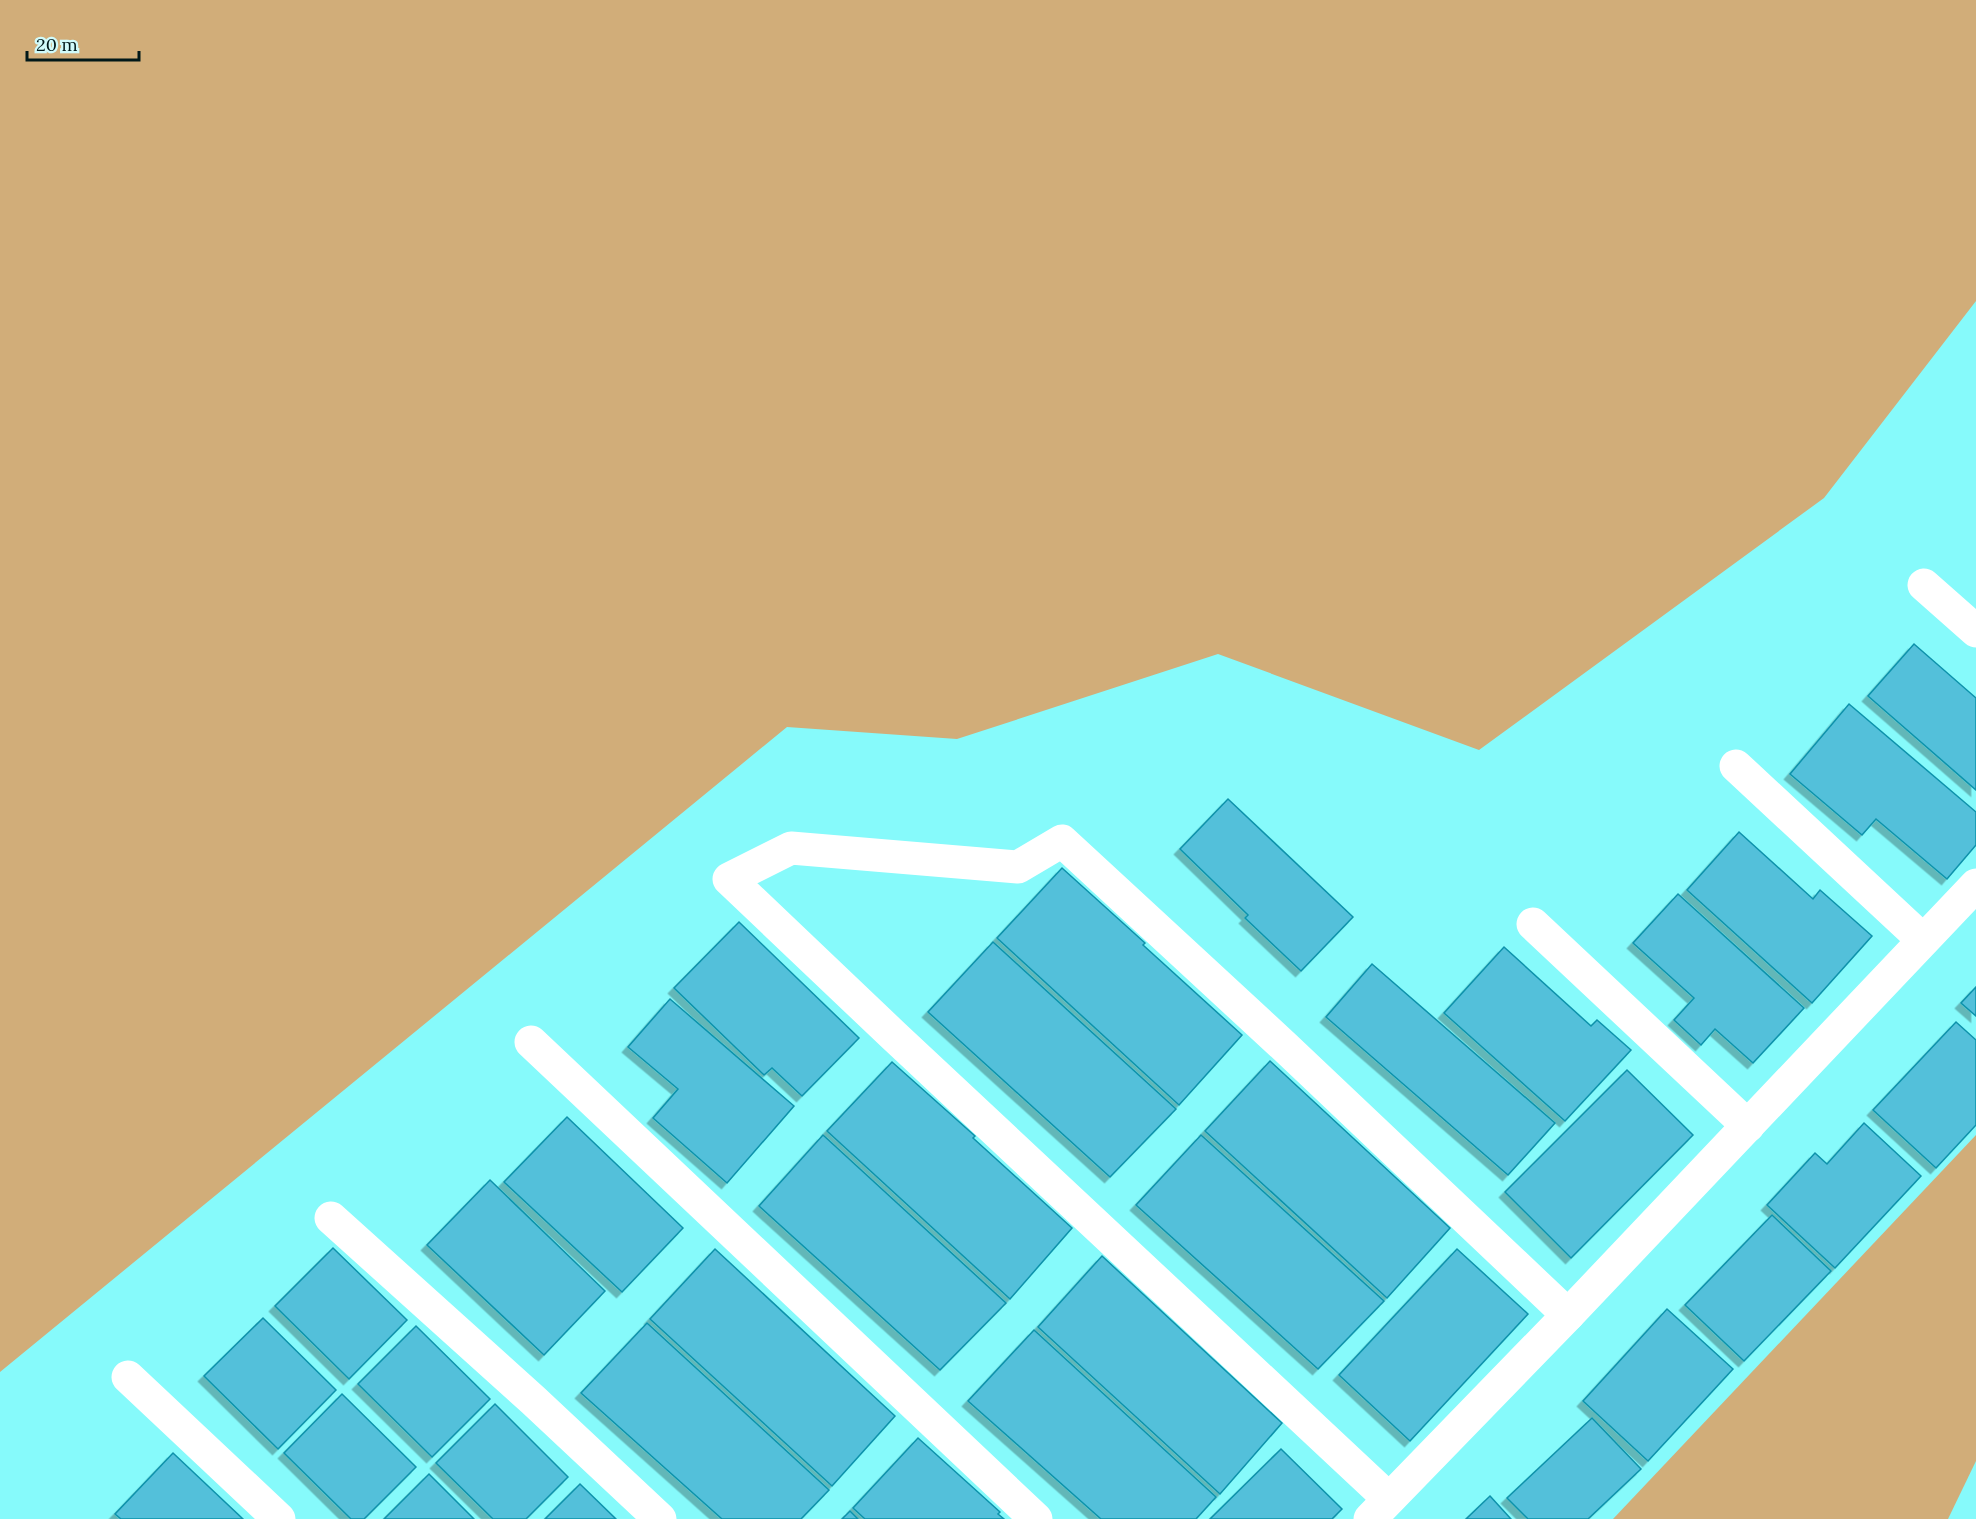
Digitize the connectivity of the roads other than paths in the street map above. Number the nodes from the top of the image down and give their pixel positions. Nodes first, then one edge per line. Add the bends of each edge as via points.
1 (1924, 585) dead end
2 (1976, 631) edge
3 (1736, 766) dead end
4 (1976, 885) edge
5 (1533, 924) dead end
6 (1923, 940) junction
7 (531, 1042) dead end
8 (1748, 1126) junction
9 (331, 1218) dead end
10 (1568, 1315) junction
11 (128, 1377) dead end
12 (1379, 1509) edge
13 (279, 1519) edge
14 (660, 1519) edge
15 (1036, 1519) edge

1 - 2 street
3 - 6 street
4 - 6 street
5 - 8 street
6 - 8 street
7 - 15 street
8 - 10 street
9 - 14 street
10 - 12 street
10 - 12 street via 1062,841 1018,867 791,848 729,879
11 - 13 street

